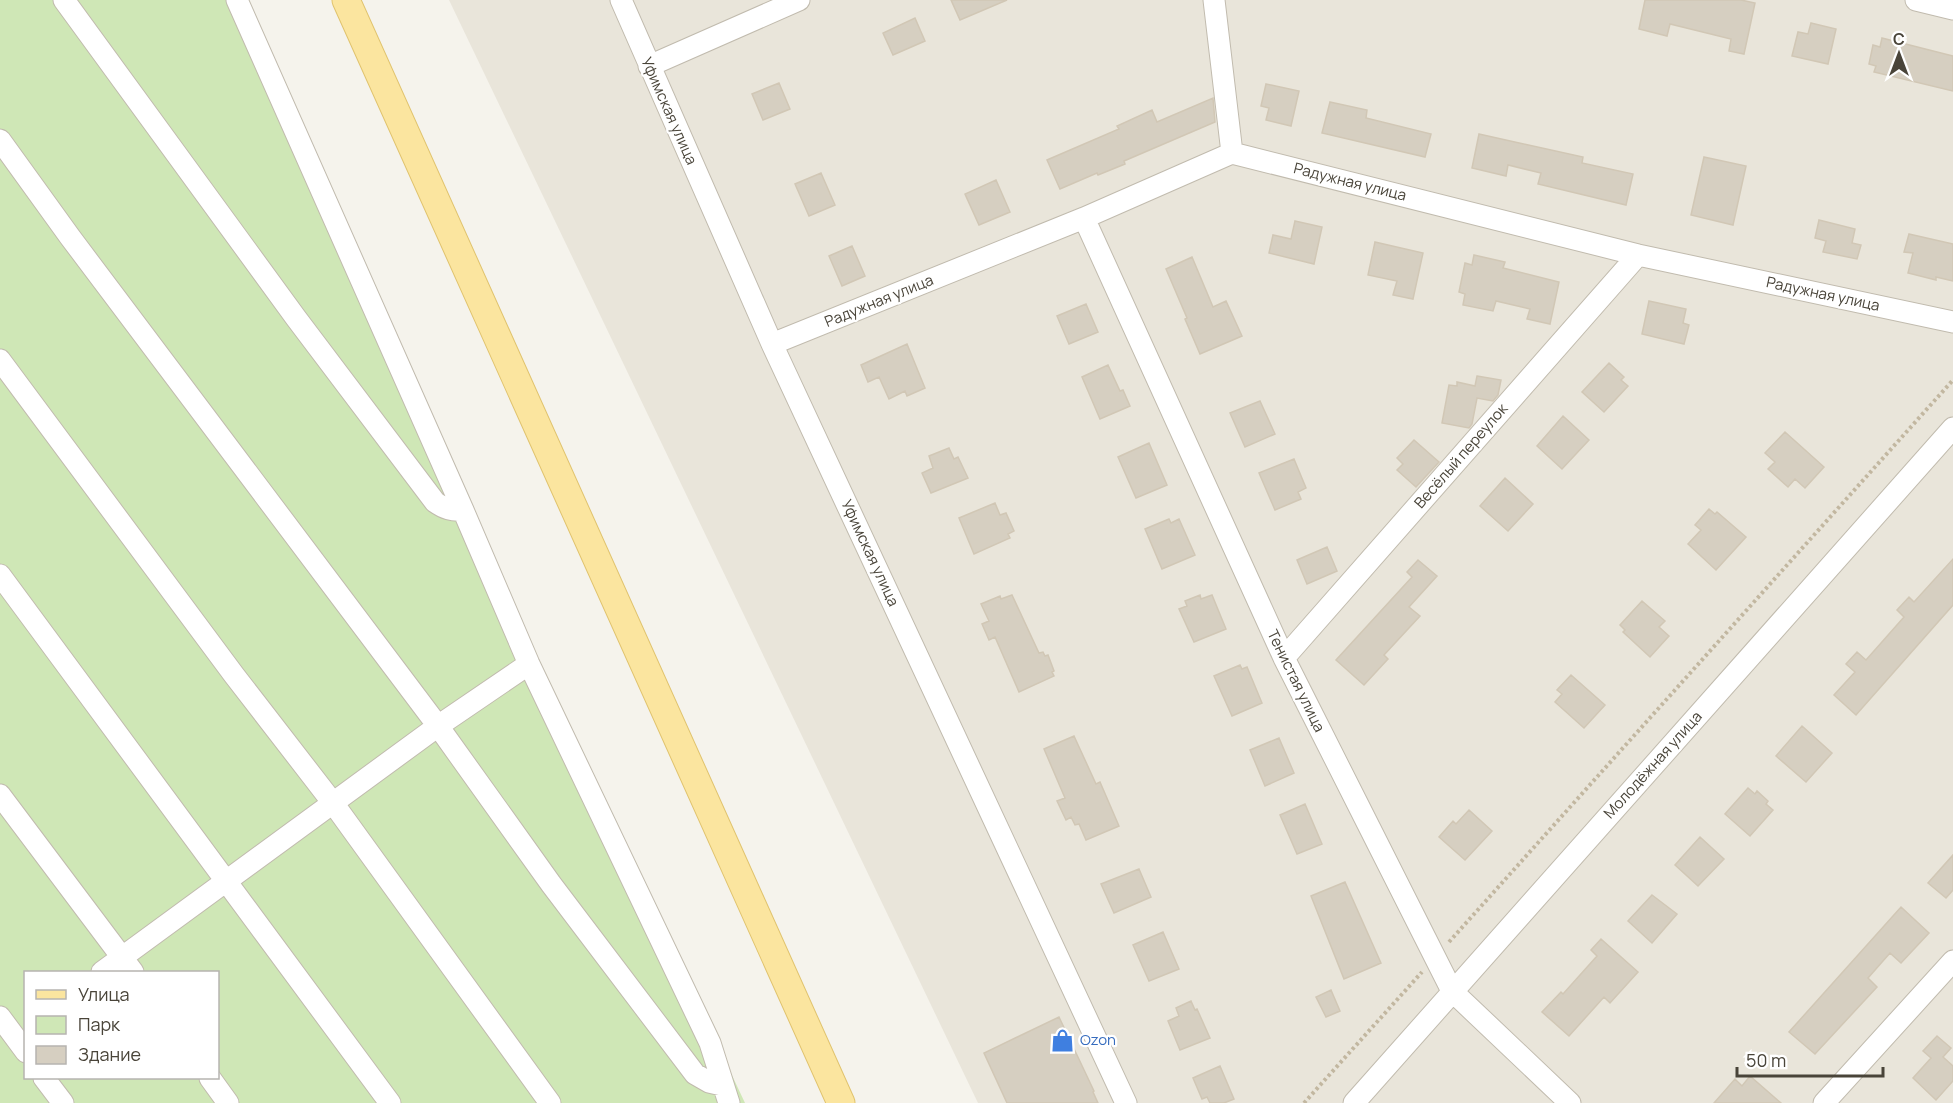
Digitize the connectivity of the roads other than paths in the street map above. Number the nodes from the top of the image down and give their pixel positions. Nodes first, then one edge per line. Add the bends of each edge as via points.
1 (64, 0) edge
2 (237, 0) edge
3 (346, 0) edge
4 (621, 0) edge
5 (799, 0) edge
6 (1214, 0) edge
7 (1916, 0) edge
8 (1953, 9) edge
9 (649, 66) junction
10 (0, 140) edge
11 (1232, 153) junction
12 (1084, 218) junction
13 (1638, 255) junction
14 (1953, 322) edge
15 (772, 344) junction
16 (0, 360) edge
17 (1953, 428) edge
18 (463, 510) junction
19 (0, 575) edge
20 (1284, 658) junction
21 (529, 664) junction
22 (438, 726) junction
23 (0, 795) edge
24 (333, 803) junction
25 (226, 880) junction
26 (1953, 961) edge
27 (128, 965) edge
28 (106, 971) edge
29 (1452, 991) junction
30 (0, 1017) edge
31 (17, 1042) edge
32 (45, 1079) edge
33 (211, 1079) edge
34 (726, 1094) edge
35 (63, 1103) edge
36 (228, 1103) edge
37 (390, 1103) edge
38 (550, 1103) edge
39 (841, 1103) edge
40 (1126, 1103) edge
41 (1354, 1103) edge
42 (1570, 1103) edge
43 (1824, 1103) edge

1 - 18 street via 435,502 453,511
2 - 18 street
3 - 39 main road
4 - 9 street, Уфимская улица
5 - 9 street
6 - 11 street
7 - 8 street
9 - 15 street, Уфимская улица
10 - 22 street
11 - 12 street, Радужная улица
11 - 13 street, Радужная улица
12 - 15 street, Радужная улица
12 - 20 street, Тенистая улица
13 - 14 street, Радужная улица
13 - 20 street, Весёлый переулок
15 - 40 street, Уфимская улица
16 - 24 street
17 - 29 street, Молодёжная улица
18 - 21 street
19 - 25 street
20 - 29 street, Тенистая улица
21 - 22 street
21 - 34 street via 710,1043
22 - 24 street
22 - 34 street via 695,1074
23 - 27 street
24 - 25 street
24 - 38 street
25 - 27 street
25 - 37 street
26 - 43 street
27 - 28 street
29 - 41 street, Молодёжная улица
29 - 42 street, Тенистая улица
30 - 31 street
32 - 35 street
33 - 36 street

